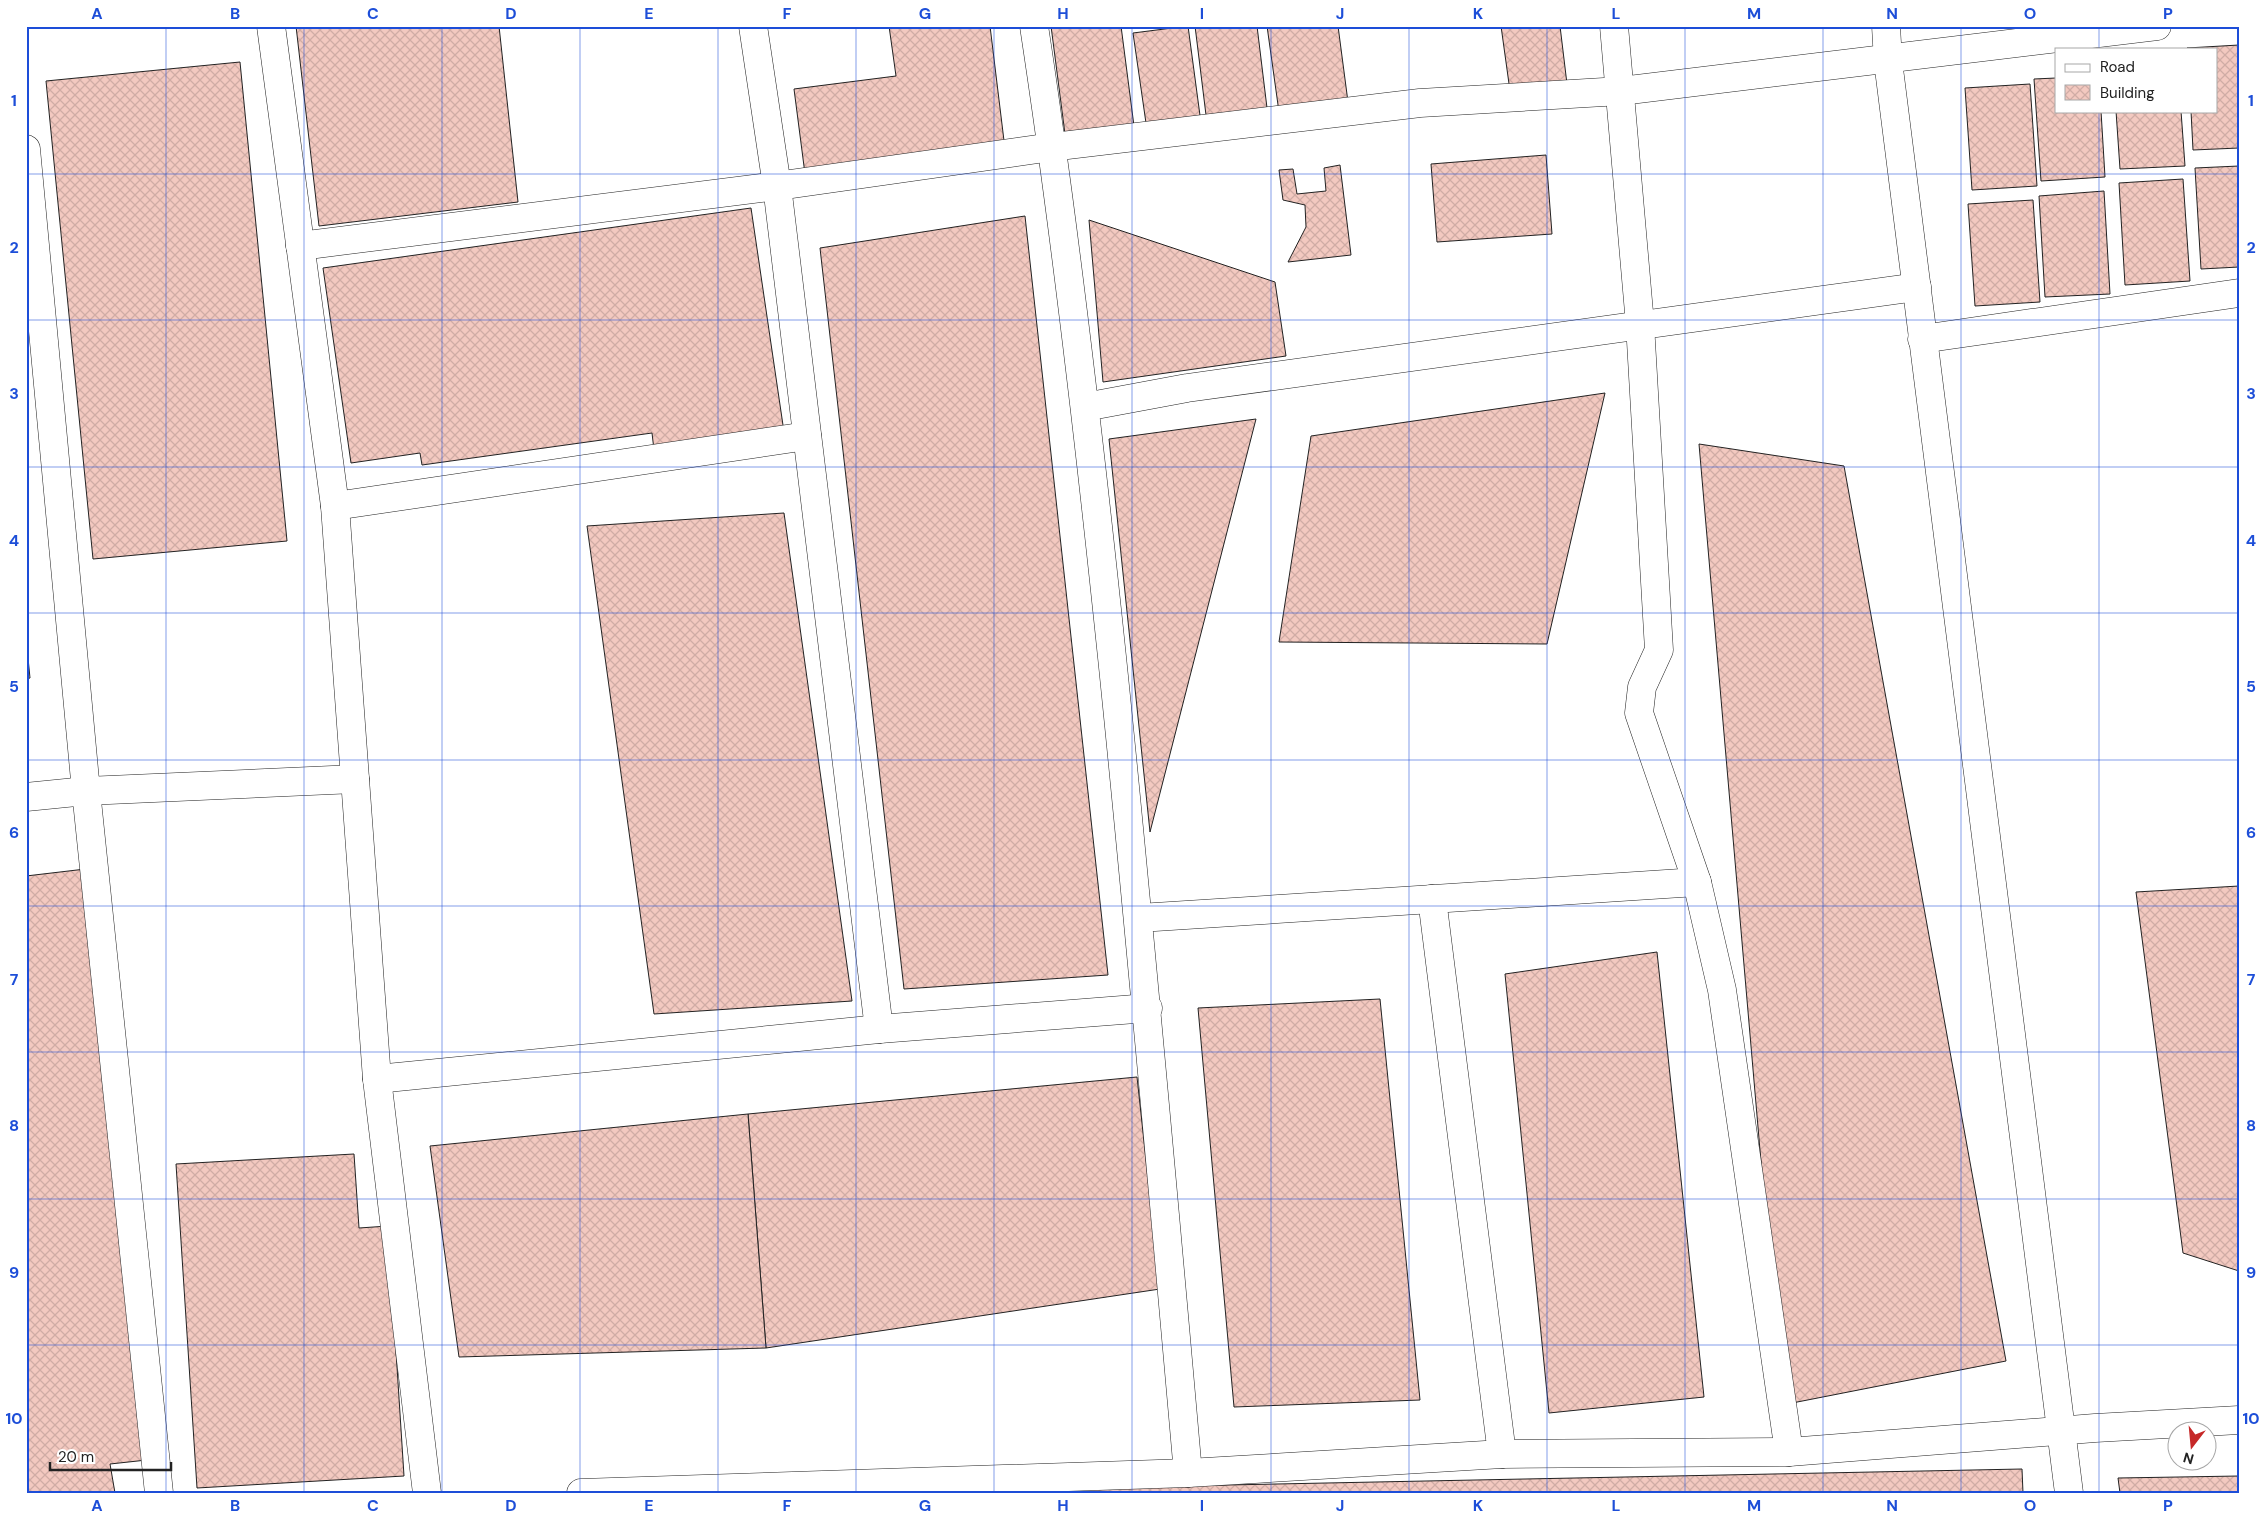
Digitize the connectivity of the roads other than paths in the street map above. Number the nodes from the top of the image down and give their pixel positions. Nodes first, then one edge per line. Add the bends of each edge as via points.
1 (271, 26) edge
2 (753, 26) edge
3 (1034, 26) edge
4 (1614, 26) edge
5 (1886, 26) edge
6 (2157, 26) edge
7 (1888, 61) junction
8 (1621, 91) junction
9 (1052, 147) junction
10 (26, 149) edge
11 (777, 186) junction
12 (300, 246) junction
13 (1917, 287) junction
14 (2239, 292) edge
15 (1640, 324) junction
16 (1922, 339) junction
17 (1085, 407) junction
18 (807, 436) junction
19 (335, 506) junction
20 (355, 779) junction
21 (86, 791) junction
22 (26, 797) edge
23 (1697, 882) junction
24 (1432, 899) junction
25 (1139, 918) junction
26 (1148, 1008) junction
27 (879, 1029) junction
28 (377, 1079) junction
29 (2239, 1420) edge
30 (2060, 1432) junction
31 (1789, 1452) junction
32 (1502, 1454) junction
33 (1188, 1473) junction
34 (883, 1488) edge
35 (159, 1493) edge
36 (427, 1493) edge
37 (581, 1493) edge
38 (2069, 1493) edge

1 - 12 street
2 - 11 street
3 - 9 street
4 - 8 street
5 - 7 street
6 - 7 street
7 - 8 street
7 - 13 street
8 - 9 street via 1420,103
8 - 15 street
9 - 11 street
9 - 17 street
10 - 21 street
11 - 12 street
11 - 18 street
12 - 19 street
13 - 15 street
13 - 16 street
14 - 16 street
15 - 17 street via 1187,388
15 - 23 street via 1659,650 1642,687 1639,713
16 - 30 street
17 - 25 street
18 - 19 street
18 - 27 street
19 - 20 street
20 - 21 street
20 - 28 street
21 - 22 street
21 - 35 street
23 - 24 street
23 - 31 street via 1722,990
24 - 25 street
24 - 32 street
25 - 26 street
26 - 27 street
26 - 33 street
27 - 28 street
28 - 36 street
29 - 30 street
30 - 31 street
30 - 38 street
31 - 32 street
32 - 33 street
33 - 34 street
34 - 37 street

